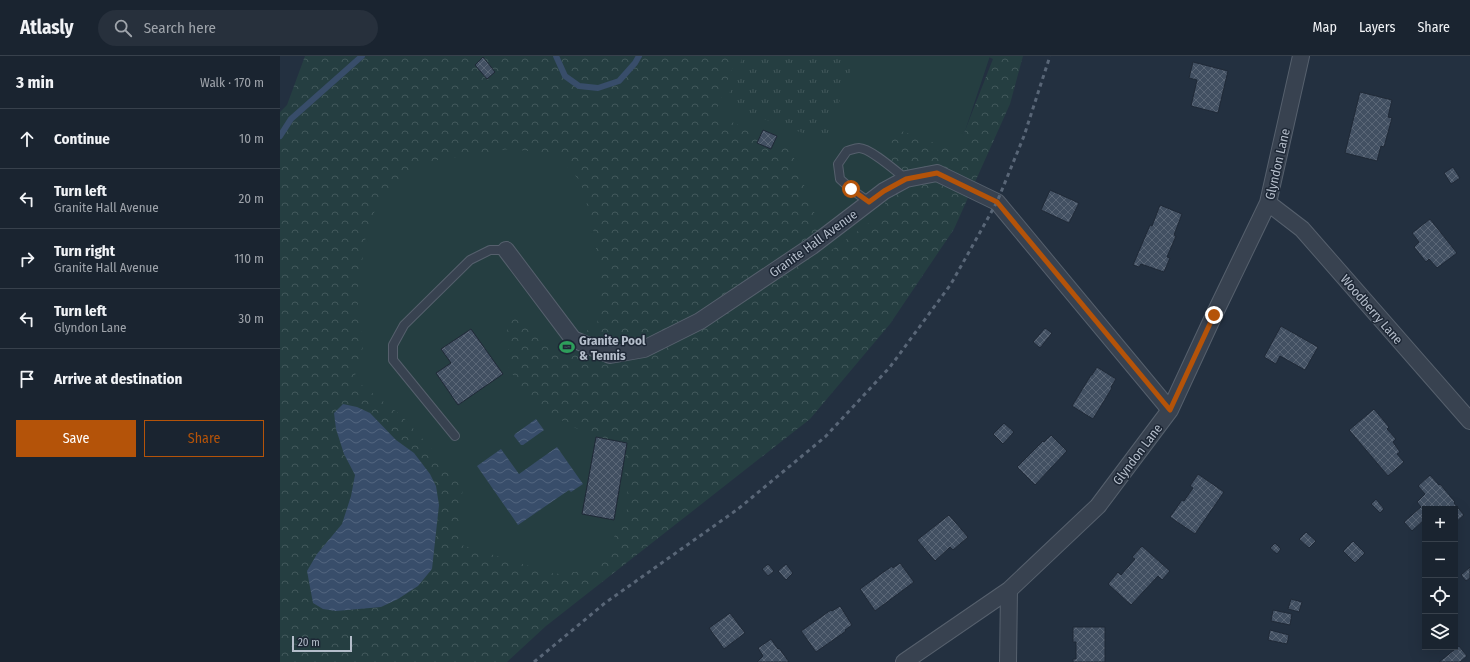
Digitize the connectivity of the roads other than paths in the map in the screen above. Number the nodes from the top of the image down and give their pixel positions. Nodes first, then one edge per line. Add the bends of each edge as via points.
1 (1301, 56) edge
2 (906, 179) junction
3 (869, 202) junction
4 (1268, 203) junction
5 (506, 250) joint
6 (1170, 410) junction
7 (1468, 415) edge
8 (455, 436) dead end
9 (1009, 590) junction
10 (904, 662) edge
11 (1008, 662) edge

1 - 4 street, Glyndon Lane
2 - 3 street, Granite Hall Avenue
2 - 3 lane via 871,153 860,148 847,151 838,164 840,179
2 - 6 street, Granite Hall Avenue via 937,173 997,202
3 - 5 street, Granite Hall Avenue via 812,246 700,321 644,349 610,355 573,339
4 - 6 street, Glyndon Lane
4 - 7 street, Woodberry Lane via 1302,229
5 - 8 lane via 490,250 470,260 404,326 393,345 392,360
6 - 9 street, Glyndon Lane via 1098,506
9 - 10 street, Glyndon Lane
9 - 11 street

